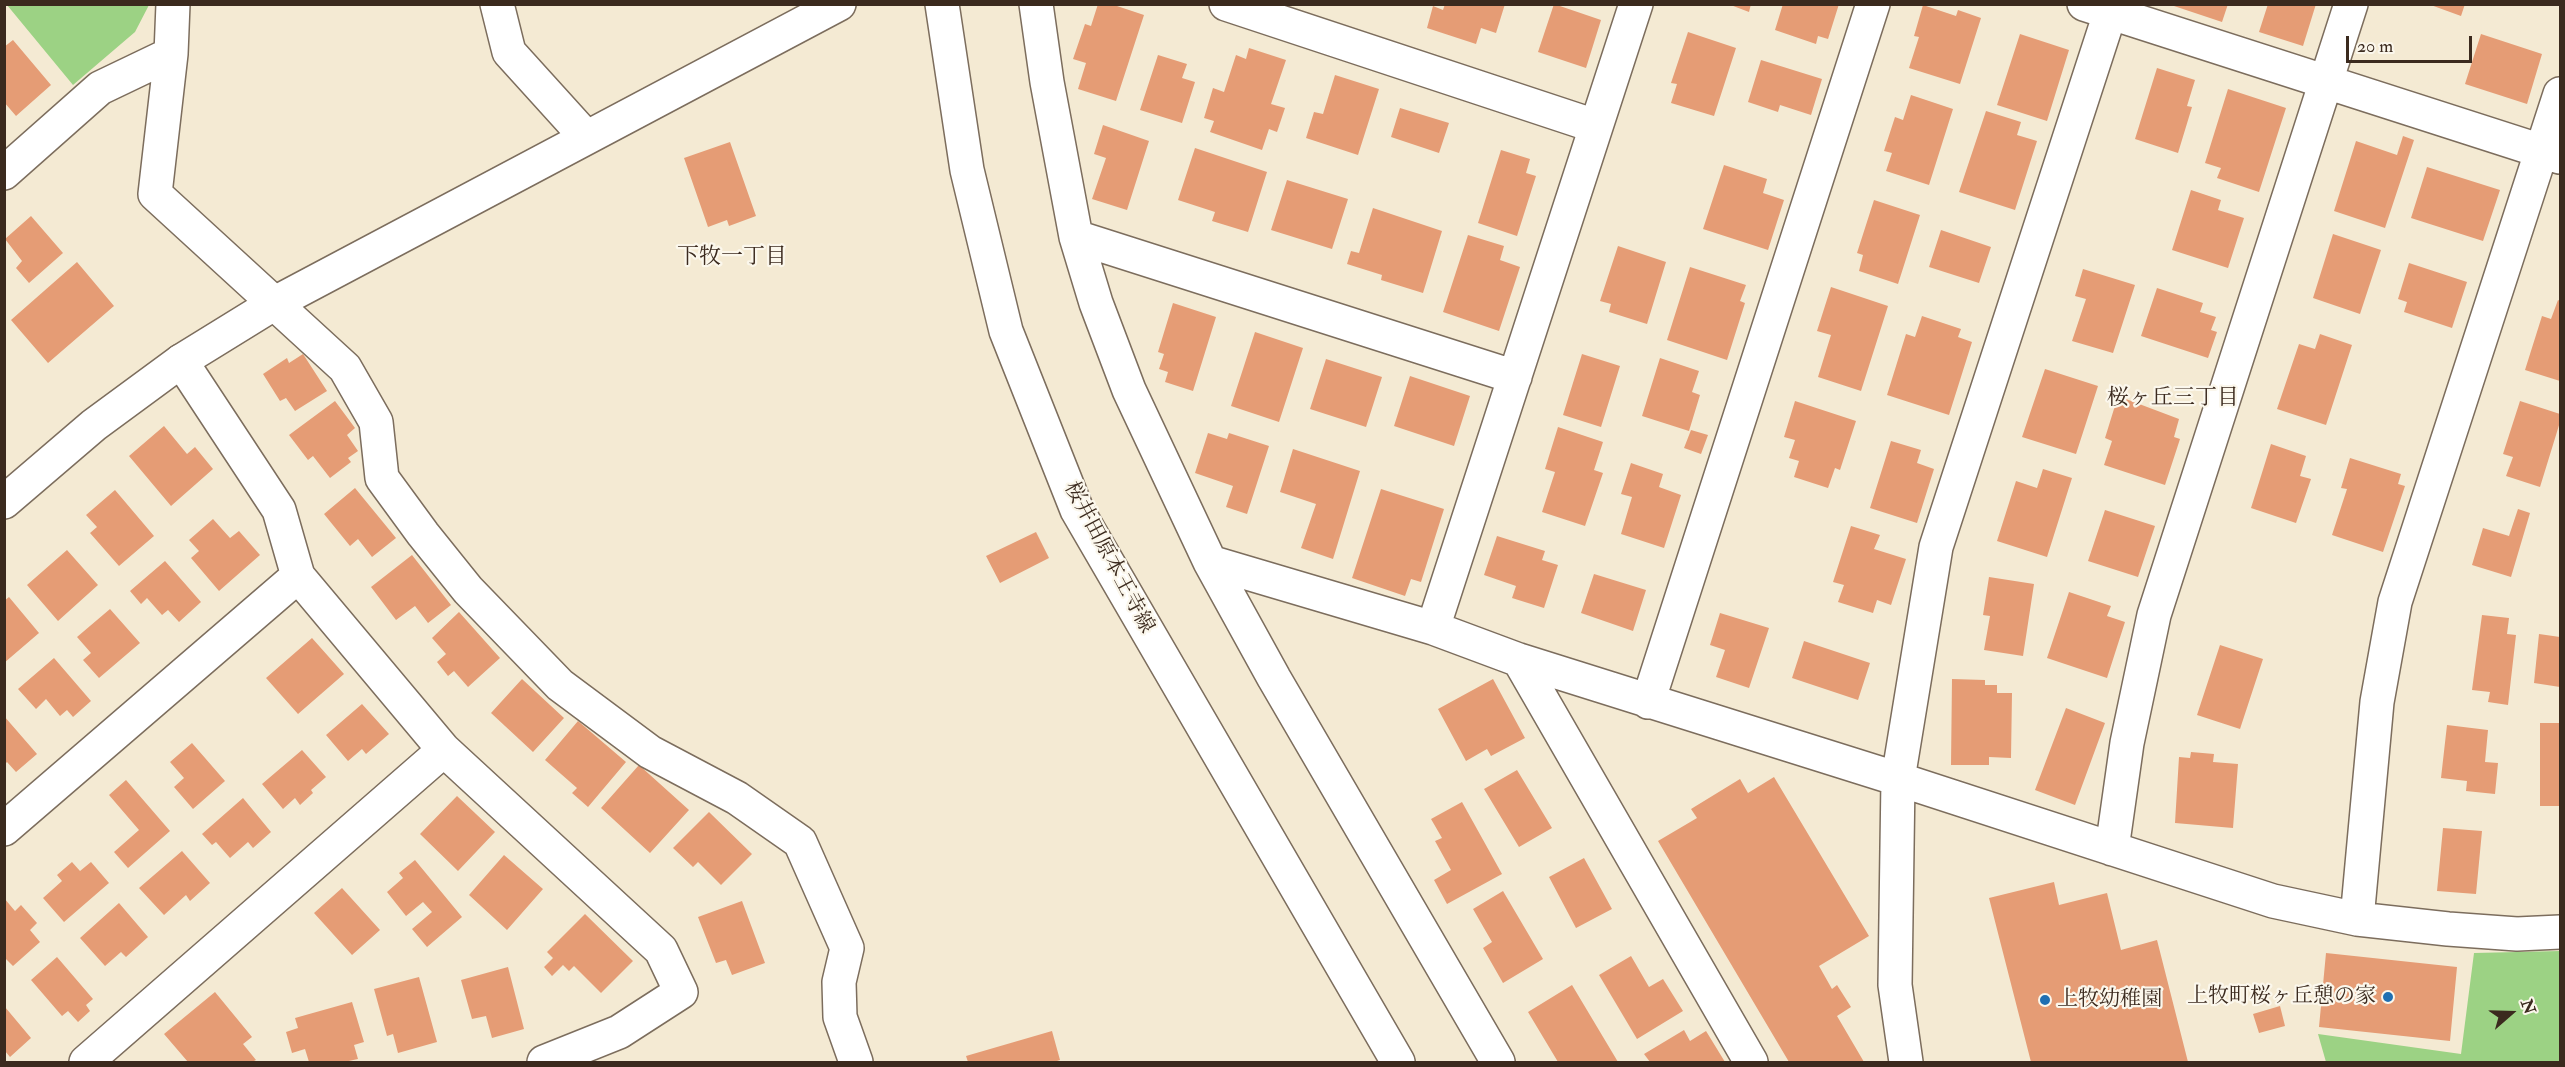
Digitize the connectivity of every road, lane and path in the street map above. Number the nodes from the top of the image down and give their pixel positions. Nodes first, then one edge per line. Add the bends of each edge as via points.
1 (173, 4) edge
2 (497, 4) edge
3 (839, 4) edge
4 (942, 4) edge
5 (1036, 4) edge
6 (1226, 4) edge
7 (1636, 4) edge
8 (1873, 4) edge
9 (2351, 4) edge
10 (2102, 7) edge
11 (171, 54) junction
12 (2325, 84) junction
13 (2560, 94) edge
14 (1595, 126) junction
15 (586, 137) junction
16 (2551, 154) edge
17 (4, 173) edge
18 (1076, 237) junction
19 (274, 303) junction
20 (181, 361) junction
21 (1515, 377) junction
22 (4, 502) edge
23 (1210, 562) junction
24 (298, 576) junction
25 (1433, 628) junction
26 (1519, 660) junction
27 (1648, 702) junction
28 (444, 750) junction
29 (1898, 778) junction
30 (4, 829) edge
31 (2112, 849) junction
32 (2357, 919) junction
33 (2560, 933) edge
34 (97, 1059) edge
35 (544, 1062) edge
36 (856, 1062) edge
37 (1398, 1062) edge
38 (1497, 1062) edge
39 (1751, 1062) edge
40 (1906, 1062) edge

1 - 11 street
2 - 15 street via 509,52
3 - 15 street
4 - 37 street, 桜井田原本王寺線 via 967,170 1006,331 1077,510
5 - 18 street
6 - 14 street
7 - 14 street
8 - 27 street
9 - 12 street
10 - 12 street
10 - 29 street via 1936,547
11 - 17 street via 100,87
11 - 19 street via 154,194
12 - 16 street
12 - 31 street via 2154,615 2127,743
13 - 16 street
14 - 21 street
15 - 19 street
16 - 32 street via 2395,602 2377,702
18 - 21 street
18 - 23 street via 1129,390
19 - 20 street
19 - 36 street via 345,368 376,422 382,478 423,534 468,590 560,685 650,752 737,798 801,842 847,948 839,982 840,1017
20 - 22 street via 94,425
20 - 24 street via 279,510
21 - 25 street
23 - 25 street
23 - 38 street
24 - 28 street
24 - 30 street
25 - 26 street
26 - 27 street
26 - 39 street
27 - 29 street
28 - 34 street
28 - 35 street via 661,950 681,992 619,1032
29 - 31 street
29 - 40 street via 1895,985
31 - 32 street via 2273,901
32 - 33 street via 2517,934

